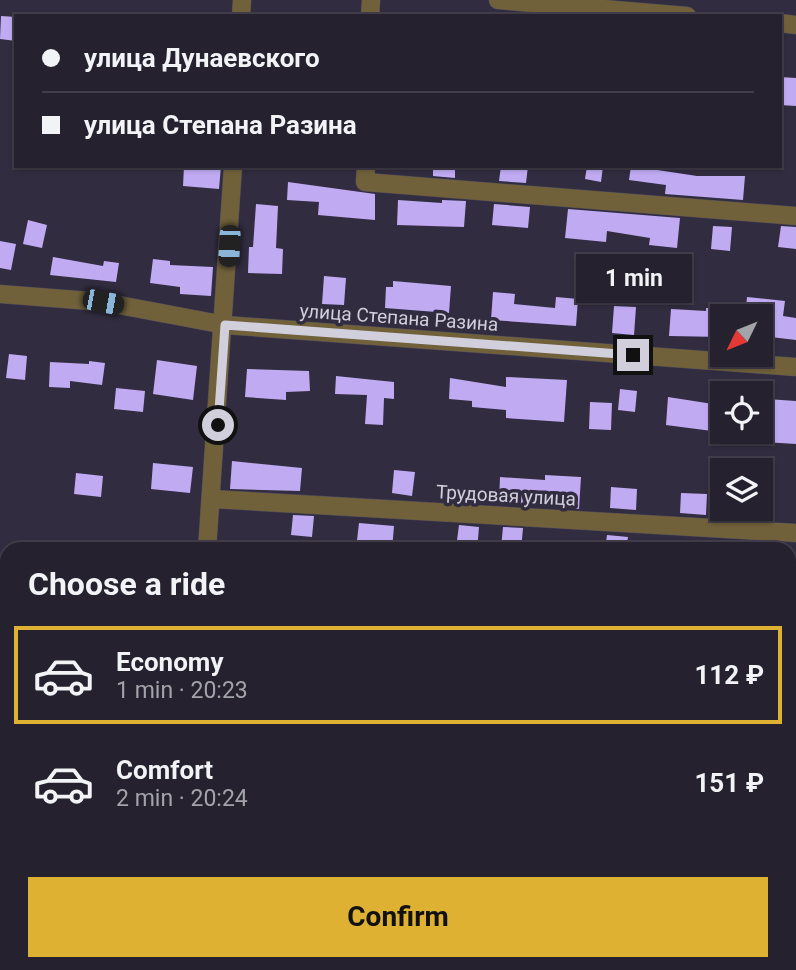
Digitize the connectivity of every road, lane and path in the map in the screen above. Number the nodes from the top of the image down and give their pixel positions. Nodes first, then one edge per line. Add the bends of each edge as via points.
1 (498, 0) edge
2 (663, 14) edge
3 (233, 168) edge
4 (366, 168) edge
5 (796, 216) edge
6 (0, 294) edge
7 (225, 325) junction
8 (796, 367) edge
9 (213, 499) junction
10 (796, 533) edge
11 (208, 542) edge

1 - 2 street
3 - 7 street
4 - 5 street via 365,182
6 - 7 street, улица Степана Разина via 103,302
7 - 8 street, улица Степана Разина
7 - 9 street
9 - 10 street, Трудовая улица
9 - 11 street

